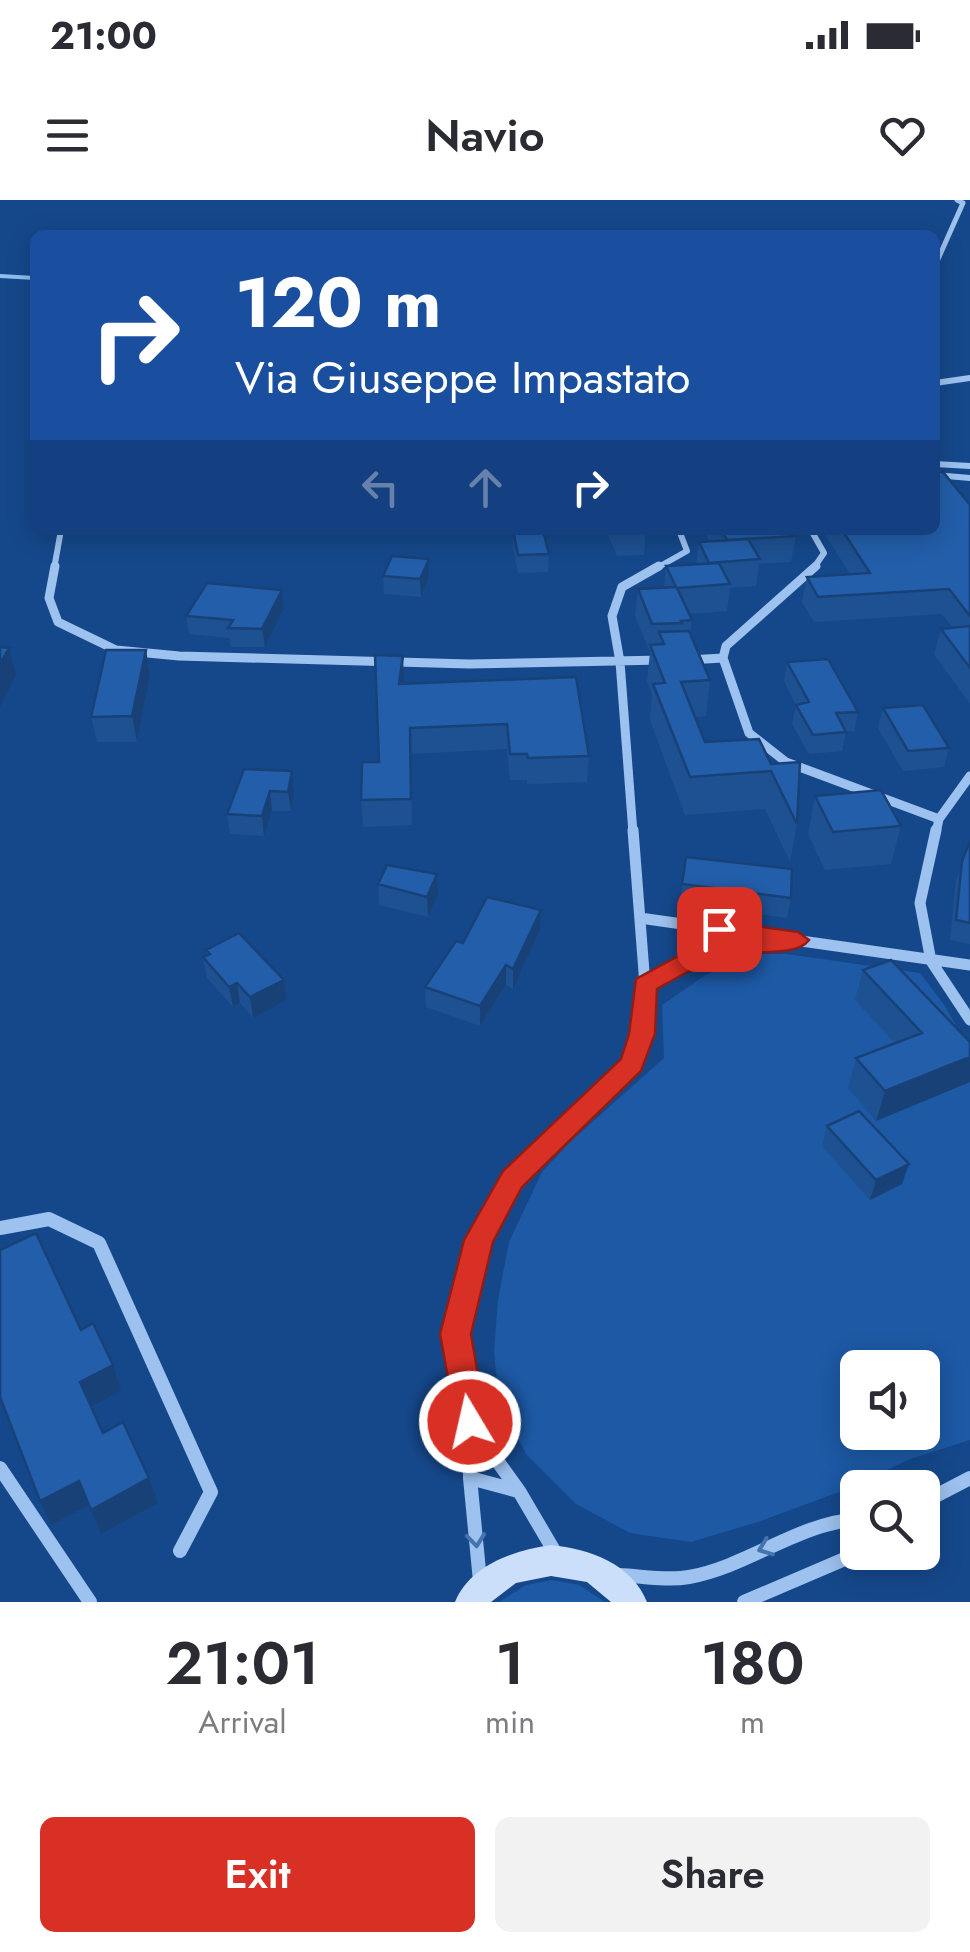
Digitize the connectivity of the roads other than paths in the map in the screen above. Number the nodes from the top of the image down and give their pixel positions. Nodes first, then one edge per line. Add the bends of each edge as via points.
1 (957, 200) edge
2 (940, 255) edge
3 (970, 378) edge
4 (940, 382) edge
5 (940, 464) edge
6 (970, 466) edge
7 (940, 475) edge
8 (970, 478) edge
9 (60, 535) edge
10 (681, 535) edge
11 (815, 535) edge
12 (723, 658) junction
13 (620, 662) junction
14 (970, 776) edge
15 (939, 819) junction
16 (640, 918) junction
17 (798, 940) junction
18 (930, 960) junction
19 (970, 965) edge
20 (645, 985) junction
21 (970, 1020) edge
22 (0, 1228) edge
23 (470, 1422) junction
24 (0, 1468) edge
25 (470, 1478) junction
26 (970, 1478) edge
27 (519, 1491) junction
28 (940, 1494) edge
29 (840, 1520) edge
30 (180, 1551) dead end
31 (558, 1559) junction
32 (840, 1561) edge
33 (604, 1574) junction
34 (475, 1595) edge
35 (90, 1602) edge
36 (632, 1602) edge
37 (744, 1602) edge

1 - 2 street via 963,203 960,213
3 - 4 street
5 - 6 street
7 - 8 street
9 - 13 street via 48,598 58,622 116,650 469,664
10 - 13 street via 687,551 622,588 612,616
11 - 12 street via 824,553 820,563 726,646
12 - 13 street
12 - 15 street via 750,733 786,762
13 - 16 street
14 - 15 street
15 - 18 street via 920,902
16 - 17 street
16 - 20 street
17 - 18 street
17 - 20 street via 730,946
18 - 19 street
18 - 21 street
20 - 23 street via 632,1064 512,1179 478,1240 456,1334
22 - 30 street via 49,1219 99,1243 211,1492
23 - 25 street
23 - 27 street
24 - 35 street
25 - 27 street
25 -> 34 street
26 - 28 street
27 - 31 street
29 -> 33 street via 690,1578
31 - 33 main road
31 - 34 main road via 517,1566
32 - 37 street
33 - 36 main road

